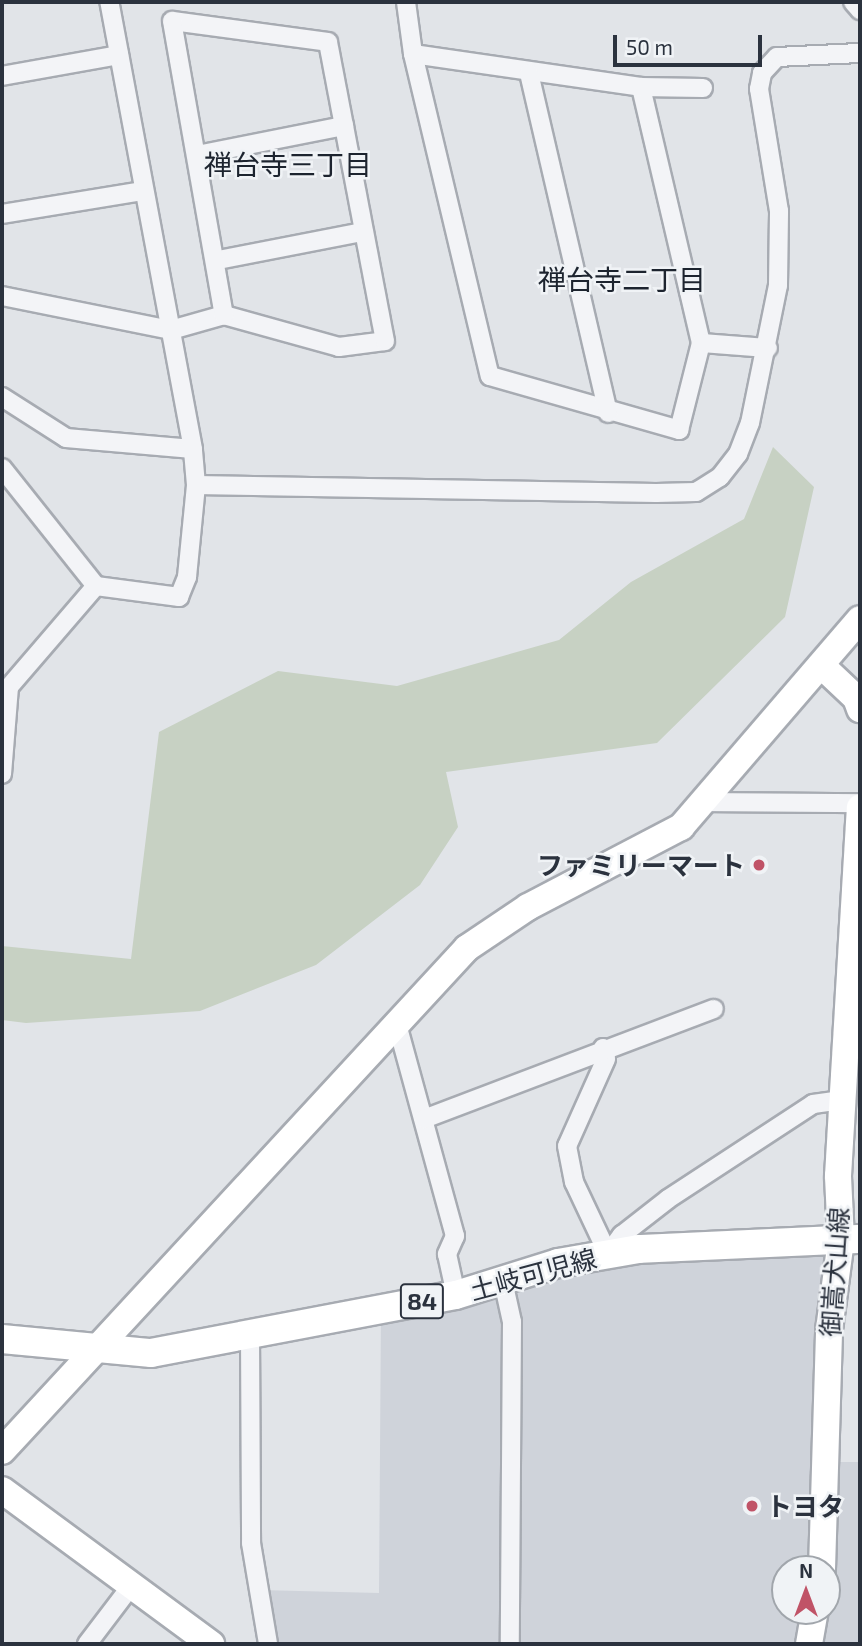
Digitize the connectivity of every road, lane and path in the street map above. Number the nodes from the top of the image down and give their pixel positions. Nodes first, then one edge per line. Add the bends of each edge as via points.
1 (109, 2) edge
2 (406, 2) edge
3 (853, 2) edge
4 (860, 10) edge
5 (860, 53) edge
6 (413, 54) junction
7 (119, 55) junction
8 (529, 73) junction
9 (2, 76) edge
10 (640, 87) junction
11 (703, 88) dead end
12 (344, 126) junction
13 (197, 155) junction
14 (142, 191) junction
15 (2, 214) edge
16 (362, 232) junction
17 (218, 260) junction
18 (2, 296) edge
19 (224, 315) junction
20 (170, 330) junction
21 (701, 343) junction
22 (768, 348) junction
23 (2, 397) edge
24 (608, 413) junction
25 (193, 449) junction
26 (2, 468) edge
27 (196, 485) junction
28 (96, 586) junction
29 (860, 619) edge
30 (822, 666) junction
31 (860, 709) edge
32 (4, 728) edge
33 (2, 774) edge
34 (707, 802) junction
35 (860, 806) edge
36 (714, 1009) dead end
37 (397, 1024) junction
38 (603, 1048) junction
39 (842, 1100) junction
40 (424, 1119) junction
41 (850, 1240) edge
42 (608, 1254) junction
43 (503, 1281) junction
44 (456, 1295) junction
45 (250, 1335) junction
46 (2, 1339) edge
47 (94, 1349) junction
48 (2, 1451) edge
49 (2, 1490) edge
50 (822, 1555) edge
51 (131, 1586) junction
52 (812, 1625) edge
53 (88, 1644) edge
54 (211, 1644) edge
55 (268, 1644) edge
56 (510, 1644) edge
57 (809, 1644) edge

1 - 7 street
2 - 6 street
3 - 4 street
5 - 22 street via 777,57 762,73 760,89 781,243
6 - 8 street
6 - 24 street via 490,376
7 - 9 street
7 - 14 street
8 - 10 street
8 - 24 street
10 - 11 street
10 - 21 street
12 - 13 street
12 - 13 street via 328,42 172,22
12 - 16 street
13 - 17 street
14 - 15 street
14 - 20 street
16 - 17 street
16 - 19 street via 385,341 339,347
17 - 19 street
18 - 20 street
19 - 20 street
20 - 25 street
21 - 22 street
21 - 24 street via 679,430
22 - 27 street via 738,454 720,477 696,492
23 - 25 street via 66,438
25 - 27 street
26 - 28 street
27 - 28 street via 187,577 179,597
28 - 32 street via 9,687
29 - 30 street
30 - 31 street via 856,698
30 - 34 street
32 - 33 street
34 - 35 street
34 - 37 street via 662,840 528,908 467,948
35 - 39 street, 御嵩犬山線
36 - 38 street
37 - 40 street
37 - 47 street
38 - 40 street
38 - 42 street via 606,1059 567,1146 574,1182
39 - 41 street, 御嵩犬山線
39 - 42 street via 813,1104 668,1199 622,1235
40 - 44 street via 455,1236 447,1254
41 - 42 main road, 土岐可児線 / 84
41 - 50 street, 御嵩犬山線 via 829,1330
42 - 43 main road, 土岐可児線 / 84
43 - 44 main road, 土岐可児線 / 84
43 - 56 street via 512,1322
44 - 45 main road, 土岐可児線 / 84
45 - 47 main road, 土岐可児線 / 84 via 151,1353
45 - 55 street via 251,1543
46 - 47 main road, 土岐可児線 / 84
47 - 48 street
49 - 51 street
51 - 53 street
51 - 54 street
52 - 57 street

